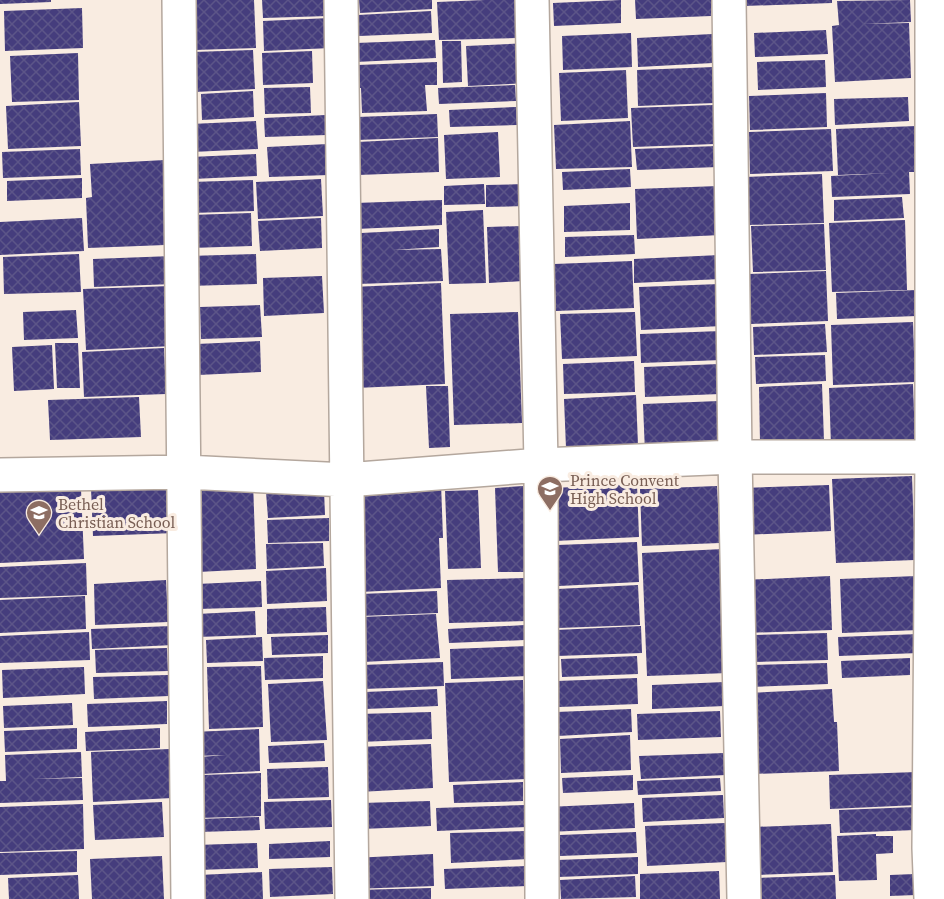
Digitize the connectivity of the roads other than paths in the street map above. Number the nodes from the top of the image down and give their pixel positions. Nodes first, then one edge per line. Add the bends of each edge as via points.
1 (179, 0) edge
2 (340, 0) edge
3 (532, 0) edge
4 (729, 0) edge
5 (932, 0) edge
6 (735, 457) junction
7 (938, 457) edge
8 (542, 465) junction
9 (185, 472) junction
10 (0, 475) edge
11 (346, 480) junction
12 (188, 899) edge
13 (352, 899) edge
14 (542, 899) edge
15 (744, 899) edge
16 (931, 899) edge

1 - 9 street
2 - 11 street
3 - 8 street
4 - 6 street
5 - 7 street
6 - 7 street
6 - 8 street
6 - 15 street
7 - 16 street
8 - 11 street
8 - 14 street
9 - 10 street
9 - 11 street
9 - 12 street
11 - 13 street

